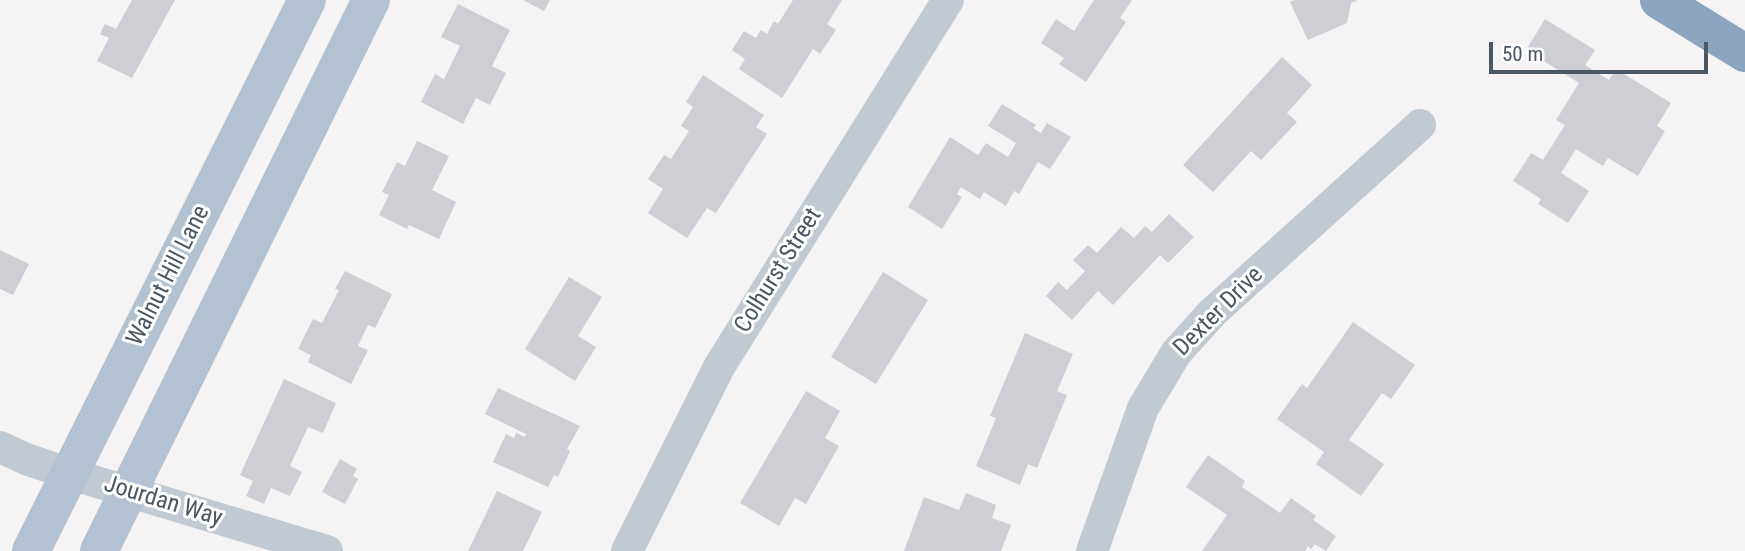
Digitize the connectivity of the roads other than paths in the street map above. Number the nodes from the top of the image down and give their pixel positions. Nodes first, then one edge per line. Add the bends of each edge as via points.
1 (307, 0) edge
2 (371, 0) edge
3 (948, 0) edge
4 (1659, 0) edge
5 (1745, 53) edge
6 (1420, 125) dead end
7 (0, 447) edge
8 (70, 474) junction
9 (130, 491) junction
10 (31, 551) edge
11 (99, 551) edge
12 (327, 551) edge
13 (627, 551) edge
14 (1092, 551) edge

1 - 8 main road, Walnut Hill Lane
2 - 9 main road
3 - 13 street, Colhurst Street via 719,367
4 - 5 highway
6 - 14 street, Dexter Drive via 1212,313 1176,353 1143,408
7 - 8 street, Jourdan Way
8 - 9 street, Jourdan Way
8 - 10 main road, Walnut Hill Lane
9 - 11 main road
9 - 12 street, Jourdan Way

